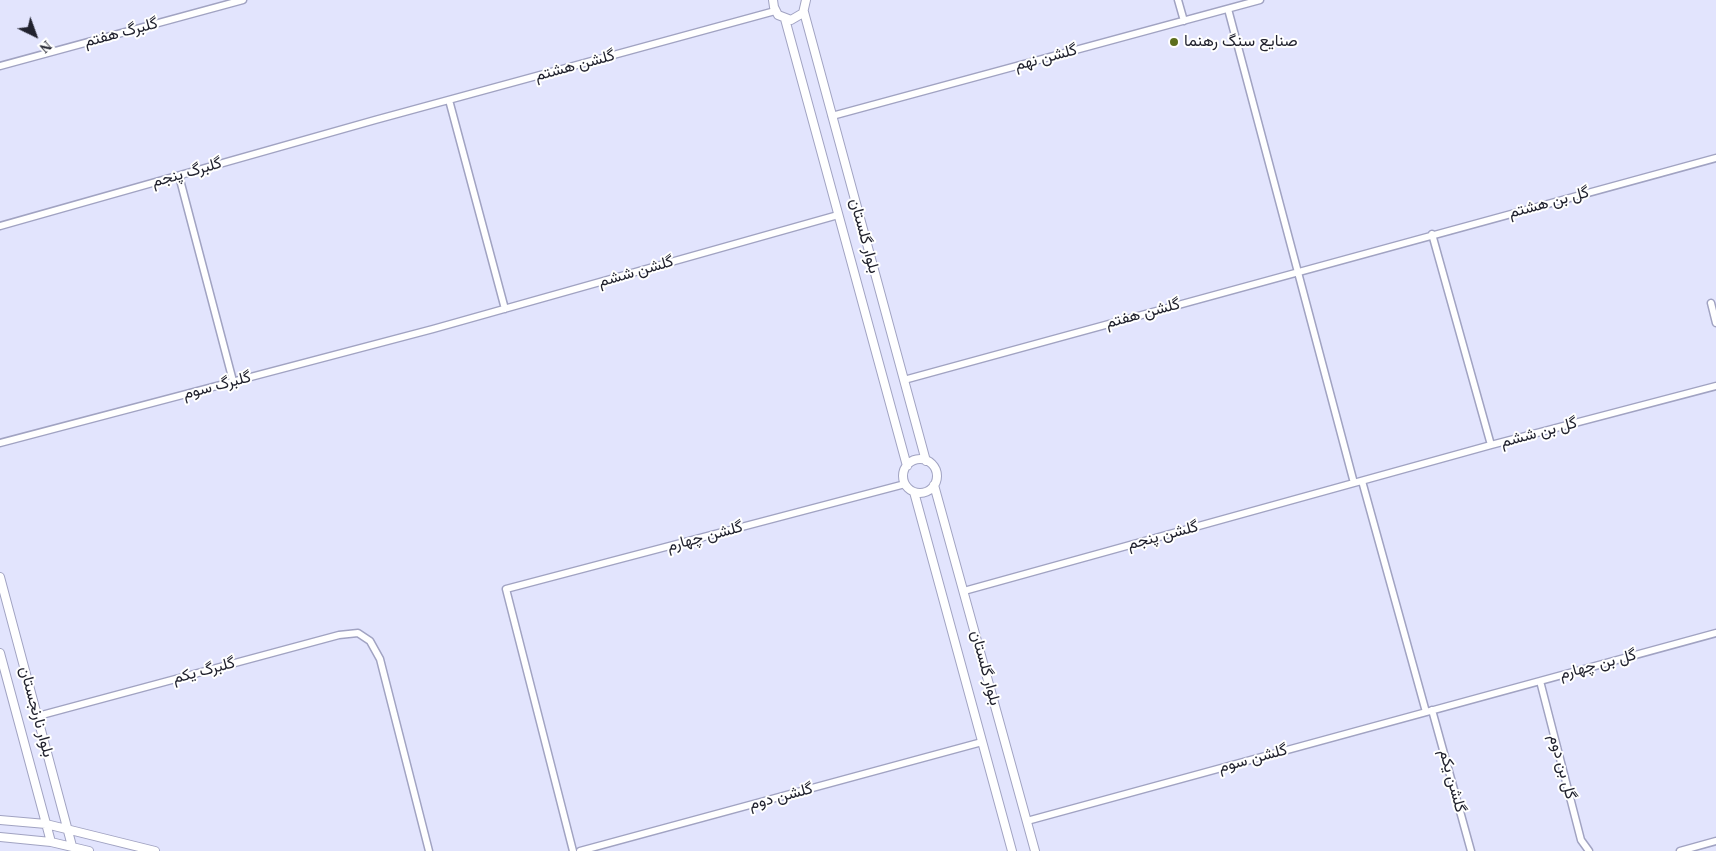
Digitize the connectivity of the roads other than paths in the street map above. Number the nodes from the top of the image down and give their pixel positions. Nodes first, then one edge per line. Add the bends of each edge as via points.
1 (243, 0) edge
2 (773, 0) edge
3 (806, 0) edge
4 (1178, 0) edge
5 (1260, 0) edge
6 (225, 2) edge
7 (1228, 9) junction
8 (775, 11) junction
9 (804, 12) junction
10 (785, 19) junction
11 (1184, 21) junction
12 (0, 66) edge
13 (449, 100) junction
14 (832, 116) junction
15 (375, 120) joint
16 (1716, 158) edge
17 (179, 176) junction
18 (838, 215) junction
19 (0, 226) edge
20 (1432, 234) junction
21 (1382, 248) joint
22 (1297, 272) junction
23 (1711, 303) dead end
24 (505, 309) junction
25 (1716, 322) edge
26 (434, 329) joint
27 (904, 380) junction
28 (233, 381) junction
29 (1716, 386) edge
30 (0, 443) edge
31 (1491, 446) junction
32 (926, 461) junction
33 (907, 466) junction
34 (1362, 481) junction
35 (1354, 483) junction
36 (905, 484) junction
37 (934, 485) junction
38 (914, 492) junction
39 (0, 577) edge
40 (964, 591) junction
41 (1716, 633) edge
42 (0, 653) edge
43 (1540, 681) junction
44 (1480, 697) joint
45 (1429, 711) junction
46 (38, 716) junction
47 (982, 742) junction
48 (0, 820) edge
49 (1027, 821) junction
50 (46, 824) junction
51 (68, 828) junction
52 (0, 837) edge
53 (1716, 841) edge
54 (51, 842) junction
55 (72, 846) junction
56 (89, 851) edge
57 (155, 851) edge
58 (428, 851) edge
59 (573, 851) edge
60 (580, 851) edge
61 (1012, 851) edge
62 (1034, 851) edge
63 (1471, 851) edge
64 (1589, 851) edge
65 (1680, 851) edge

1 - 6 street, گلبرگ هفتم
2 - 8 street
3 - 9 street
4 - 11 street
5 - 7 street, گلشن نهم
6 - 12 street, گلبرگ هفتم
7 - 11 street, گلشن نهم
7 - 22 street
8 - 10 street
8 - 13 street, گلشن هشتم
9 - 10 street via 797,18
9 - 14 street, بلوار گلستان
10 - 18 street, بلوار گلستان
11 - 14 street, گلشن نهم
13 - 15 street, گلشن هشتم
13 - 24 street
14 - 27 street, بلوار گلستان
15 - 17 street, گلبرگ پنجم
16 - 20 street, گل بن هشتم
17 - 19 street, گلبرگ پنجم
17 - 28 street
18 - 24 street, گلشن ششم
18 - 33 street, بلوار گلستان
20 - 21 street, گل بن هشتم
20 - 31 street
21 - 22 street, گلشن هفتم
22 - 27 street, گلشن هفتم
22 - 35 street
23 - 25 street
24 - 26 street, گلشن ششم
26 - 28 street, گلبرگ سوم
27 - 32 street, بلوار گلستان
28 - 30 street, گلبرگ سوم
29 - 31 street, گل بن ششم
31 - 34 street, گل بن ششم
32 - 33 street via 916,460
32 - 37 street via 934,468
33 - 36 street via 903,475
34 - 35 street, گلشن پنجم
34 - 45 street, گلشن یکم
35 - 40 street, گلشن پنجم
36 - 38 street
36 - 59 street, گلشن چهارم via 506,589
37 - 38 street via 923,493
37 - 40 street, بلوار گلستان
38 - 47 street, بلوار گلستان
39 - 46 street, بلوار نارنجستان
40 - 49 street, بلوار گلستان
41 - 43 street, گل بن چهارم
42 - 50 street, بلوار نارنجستان
43 - 44 street, گل بن چهارم
43 - 64 street, گل بن دوم via 1581,840
44 - 45 street, گلشن سوم
45 - 49 street, گلشن سوم
45 - 63 street, گلشن یکم
46 - 51 street, بلوار نارنجستان
46 - 58 street, گلبرگ یکم via 339,635 358,633 370,641 380,659
47 - 60 street, گلشن دوم
47 - 61 street, بلوار گلستان
48 - 50 street
49 - 62 street, بلوار گلستان
50 - 51 street
50 - 54 street, بلوار نارنجستان
51 - 55 street, بلوار نارنجستان
51 - 57 street
52 - 54 street
53 - 65 street
54 - 55 street
55 - 56 street

